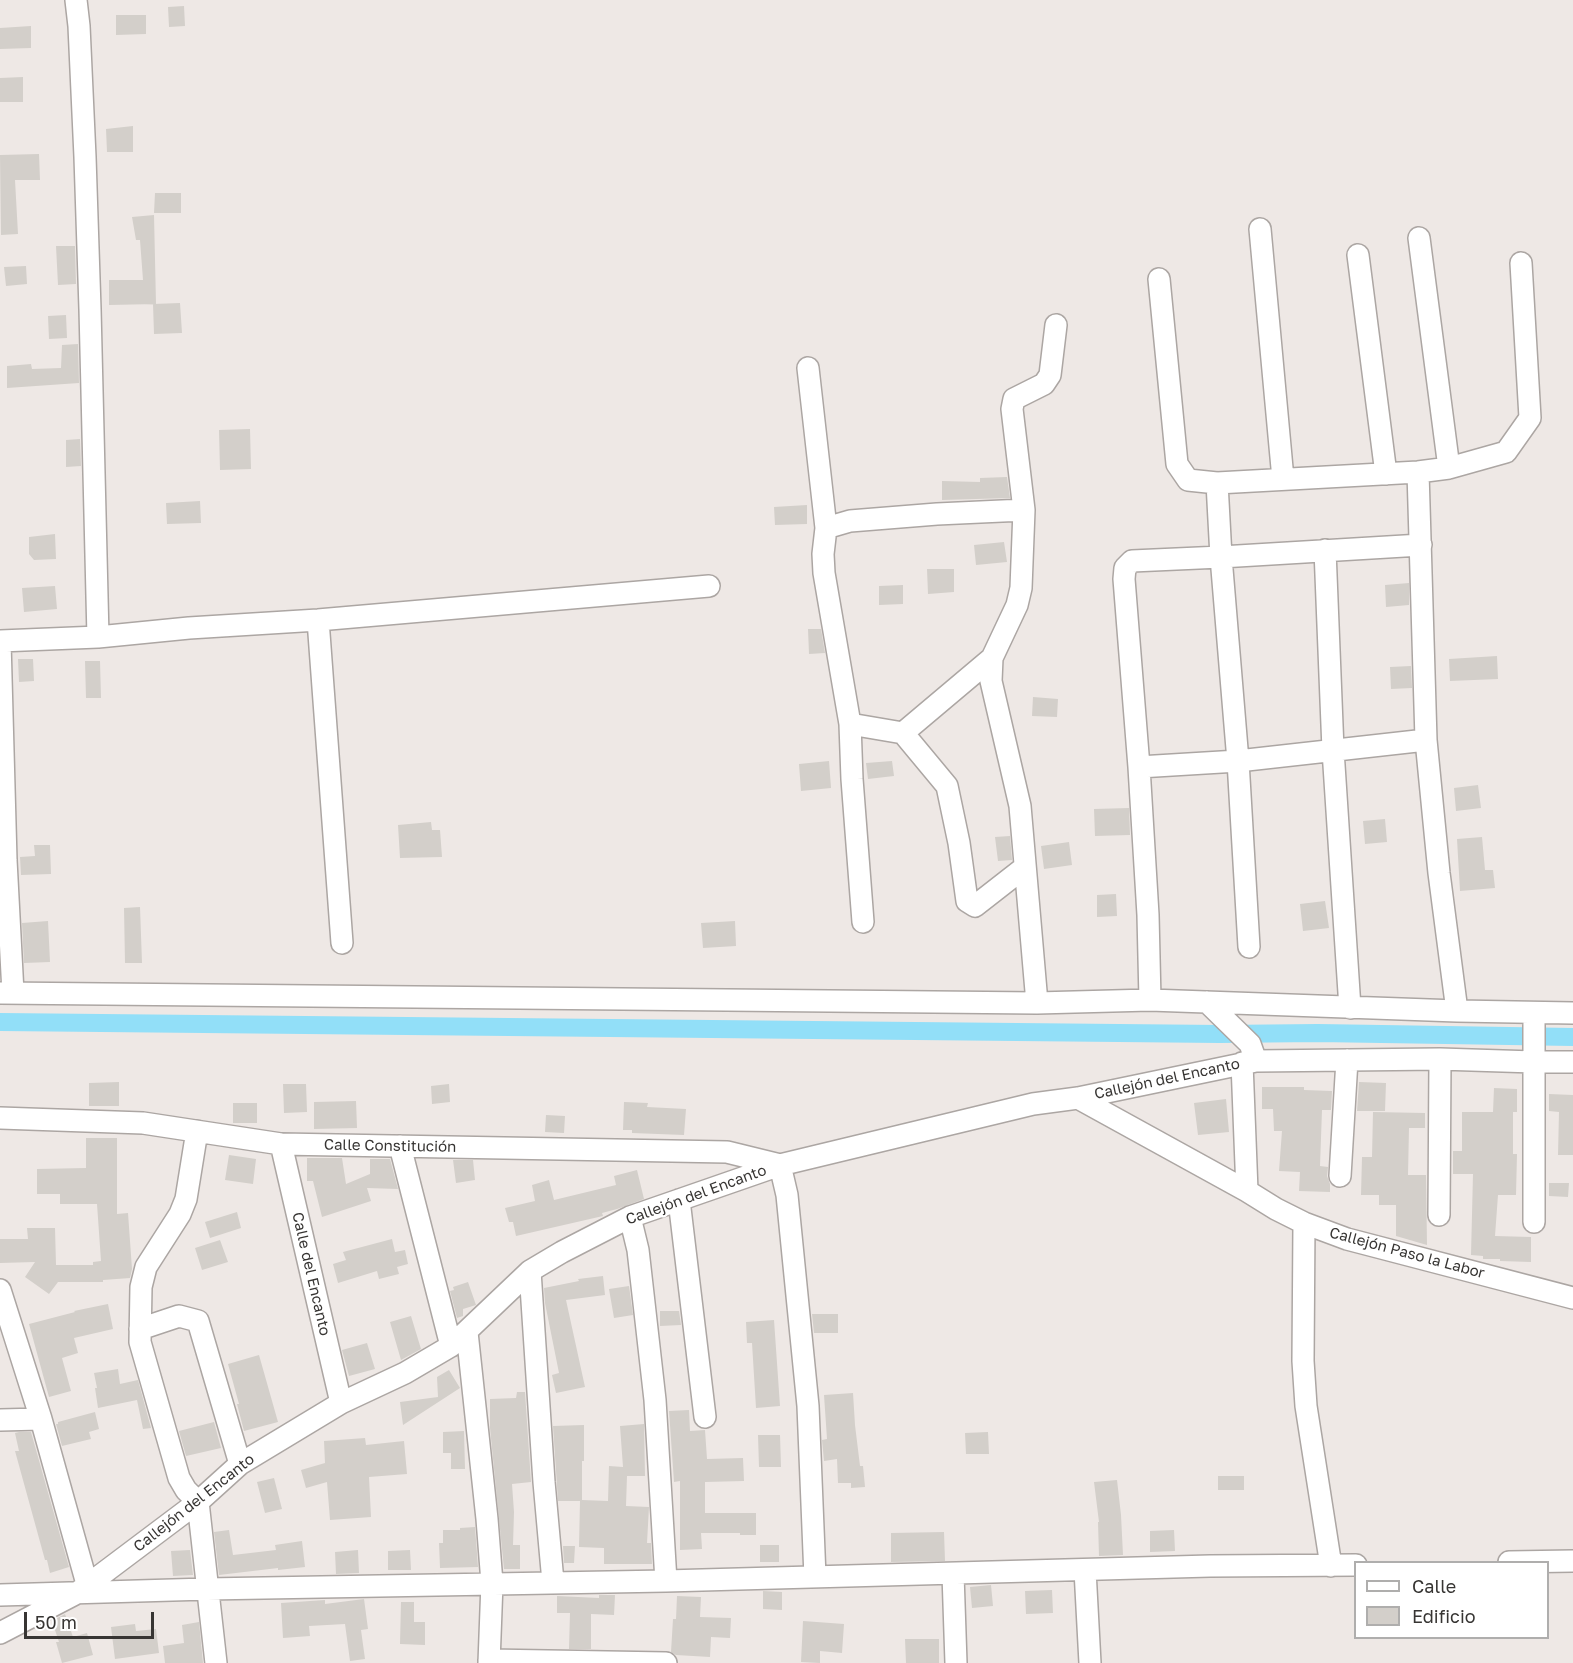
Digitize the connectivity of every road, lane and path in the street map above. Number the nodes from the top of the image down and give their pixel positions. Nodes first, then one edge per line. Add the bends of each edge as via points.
1 (76, 0) edge
2 (1260, 229) dead end
3 (1419, 238) dead end
4 (1358, 255) dead end
5 (1521, 263) dead end
6 (1159, 279) dead end
7 (1056, 324) dead end
8 (808, 368) dead end
9 (1449, 468) junction
10 (1418, 472) junction
11 (1386, 474) junction
12 (1283, 479) junction
13 (1217, 483) junction
14 (1024, 510) junction
15 (826, 528) junction
16 (1421, 545) junction
17 (1325, 550) junction
18 (1221, 557) junction
19 (710, 586) dead end
20 (318, 620) junction
21 (98, 637) junction
22 (0, 641) edge
23 (992, 658) junction
24 (850, 724) junction
25 (903, 733) junction
26 (1426, 740) junction
27 (1333, 750) junction
28 (1238, 761) junction
29 (1139, 767) junction
30 (3, 861) edge
31 (1025, 867) junction
32 (863, 922) dead end
33 (342, 943) dead end
34 (1249, 947) dead end
35 (6, 993) edge
36 (1150, 1000) junction
37 (1037, 1003) junction
38 (1213, 1007) junction
39 (1350, 1008) junction
40 (1457, 1011) junction
41 (1573, 1013) edge
42 (1534, 1018) junction
43 (1534, 1055) junction
44 (1249, 1056) junction
45 (1440, 1059) junction
46 (1347, 1060) junction
47 (1573, 1062) edge
48 (1078, 1098) junction
49 (0, 1118) edge
50 (197, 1131) junction
51 (282, 1144) junction
52 (400, 1146) junction
53 (780, 1165) junction
54 (1340, 1176) dead end
55 (1247, 1191) junction
56 (679, 1200) junction
57 (1439, 1215) dead end
58 (630, 1217) junction
59 (1534, 1222) dead end
60 (1304, 1223) junction
61 (530, 1271) junction
62 (0, 1290) edge
63 (1573, 1298) edge
64 (140, 1329) junction
65 (467, 1332) junction
66 (451, 1346) junction
67 (341, 1403) junction
68 (705, 1417) dead end
69 (41, 1419) junction
70 (0, 1420) edge
71 (240, 1464) junction
72 (198, 1502) junction
73 (1573, 1561) edge
74 (1549, 1562) edge
75 (1354, 1565) edge
76 (1331, 1566) junction
77 (1085, 1570) junction
78 (953, 1574) junction
79 (815, 1576) junction
80 (666, 1581) junction
81 (553, 1582) junction
82 (492, 1583) junction
83 (82, 1588) junction
84 (207, 1588) junction
85 (0, 1595) edge
86 (0, 1633) edge
87 (489, 1661) edge
88 (216, 1663) edge
89 (666, 1663) edge
90 (956, 1663) edge
91 (1090, 1663) edge

1 - 21 street via 85,157
2 - 12 street
3 - 9 street
4 - 11 street
5 - 9 street via 1530,418 1506,452
6 - 13 street via 1177,464 1188,480
7 - 14 street via 1050,375 1044,384 1014,399 1012,409
8 - 15 street
9 - 10 street
10 - 11 street
10 - 16 street
11 - 12 street
12 - 13 street
13 - 18 street
14 - 15 street via 849,521
14 - 23 street via 1021,588
15 - 24 street via 824,573
16 - 17 street
16 - 26 street
17 - 18 street
17 - 27 street
18 - 28 street
18 - 29 street via 1132,561 1125,568
19 - 20 street
20 - 21 street
20 - 33 street
21 - 22 street
22 - 30 street
23 - 25 street
23 - 31 street via 991,681 1020,806
24 - 25 street
24 - 32 street
25 - 31 street via 947,786 967,902 975,906
26 - 27 street
26 - 40 street via 1438,873
27 - 28 street
27 - 39 street
28 - 29 street
28 - 34 street
29 - 36 street
30 - 35 street
31 - 37 street
35 - 37 street
36 - 37 street
36 - 38 street
38 - 39 street
38 - 44 street
39 - 40 street
40 - 42 street
41 - 42 street
42 - 43 street
43 - 45 street, Callejón del Encanto
43 - 47 street, Callejón del Encanto
43 - 59 street
44 - 46 street, Callejón del Encanto
44 - 48 street, Callejón del Encanto
44 - 55 street
45 - 46 street, Callejón del Encanto
45 - 57 street
46 - 54 street
48 - 53 street, Callejón del Encanto via 1033,1104
48 - 55 street, Callejón Paso la Labor
49 - 50 street, Calle Constitución via 143,1123
50 - 51 street, Calle Constitución
50 - 64 street via 186,1199 146,1267 141,1287
51 - 52 street, Calle Constitución
51 - 67 street, Calle del Encanto
52 - 53 street, Calle Constitución via 727,1152
52 - 66 street
53 - 56 street, Callejón del Encanto
53 - 79 street via 787,1195 808,1406
55 - 60 street, Callejón Paso la Labor
56 - 58 street, Callejón del Encanto
56 - 68 street
58 - 61 street, Callejón del Encanto
58 - 80 street via 640,1260 651,1367
60 - 63 street, Callejón Paso la Labor via 1347,1239
60 - 76 street via 1306,1406
61 - 65 street, Callejón del Encanto
61 - 81 street
62 - 69 street
64 - 71 street via 179,1316 198,1321
64 - 72 street via 140,1342 179,1478
65 - 66 street, Callejón del Encanto
65 - 82 street
66 - 67 street, Callejón del Encanto
67 - 71 street, Callejón del Encanto
69 - 70 street
69 - 83 street
71 - 72 street, Callejón del Encanto
72 - 83 street, Callejón del Encanto
72 - 84 street
73 - 74 street
75 - 76 street
76 - 77 street
77 - 78 street
77 - 91 street
78 - 79 street
78 - 90 street
79 - 80 street
80 - 81 street
81 - 82 street
82 - 84 street
82 - 87 street
83 - 84 street
83 - 85 street
83 - 86 street, Callejón del Encanto
84 - 88 street
87 - 89 street

